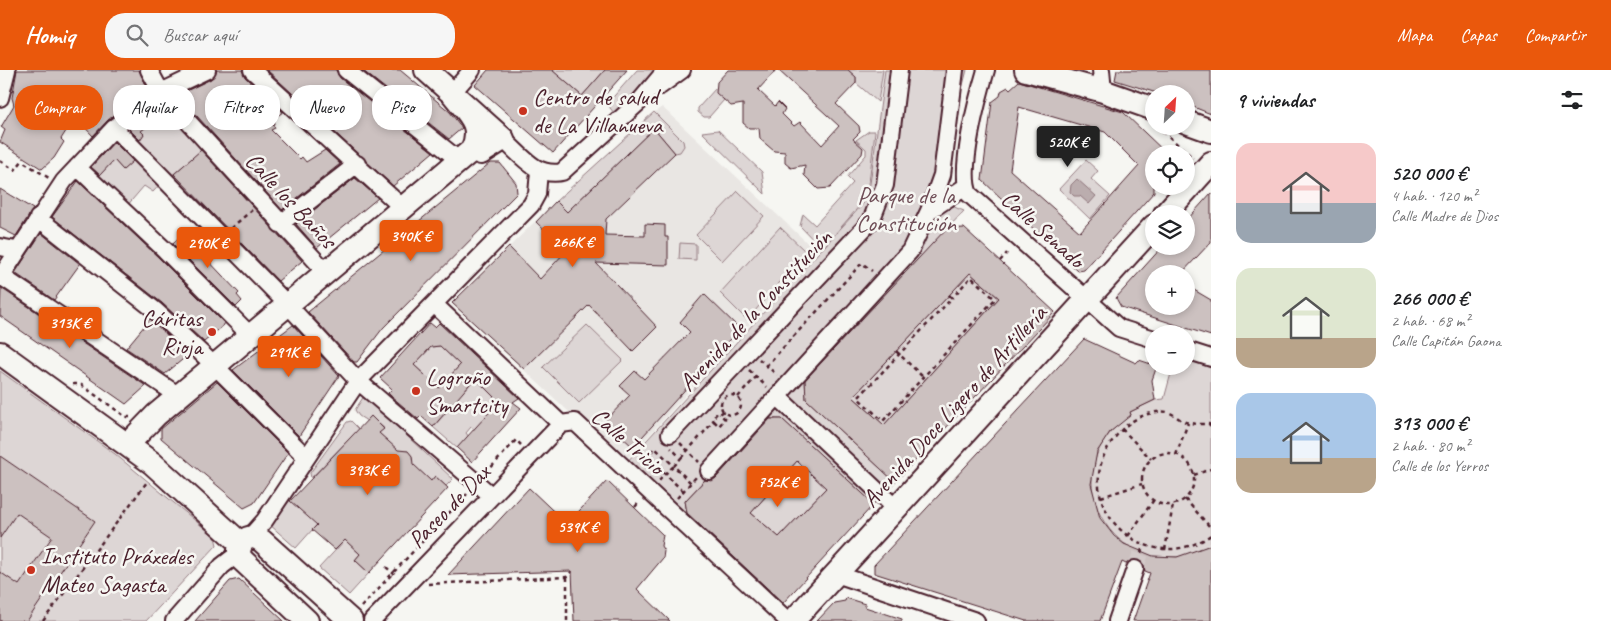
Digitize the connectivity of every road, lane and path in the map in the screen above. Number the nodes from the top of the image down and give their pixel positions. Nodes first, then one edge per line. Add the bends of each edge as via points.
1 (7, 70) edge
2 (149, 70) edge
3 (207, 70) edge
4 (252, 70) edge
5 (346, 70) edge
6 (426, 70) edge
7 (472, 70) edge
8 (666, 70) edge
9 (682, 70) edge
10 (899, 70) edge
11 (955, 70) edge
12 (986, 70) edge
13 (1026, 70) edge
14 (1054, 74) edge
15 (1102, 80) edge
16 (157, 85) edge
17 (176, 85) edge
18 (452, 93) junction
19 (0, 98) edge
20 (600, 101) dead end
21 (640, 101) junction
22 (603, 104) dead end
23 (1145, 104) edge
24 (1195, 125) edge
25 (113, 129) edge
26 (116, 130) edge
27 (195, 130) edge
28 (1211, 131) edge
29 (1167, 135) edge
30 (503, 139) junction
31 (1178, 145) edge
32 (466, 156) junction
33 (1195, 158) edge
34 (0, 161) edge
35 (357, 164) junction
36 (1208, 166) edge
37 (77, 167) junction
38 (539, 171) junction
39 (61, 185) junction
40 (967, 190) junction
41 (261, 203) junction
42 (1173, 205) edge
43 (403, 208) junction
44 (929, 211) junction
45 (38, 218) junction
46 (280, 224) junction
47 (1145, 236) edge
48 (221, 237) junction
49 (8, 249) edge
50 (1007, 253) dead end
51 (1000, 261) dead end
52 (327, 273) junction
53 (0, 277) edge
54 (1086, 300) junction
55 (288, 304) junction
56 (434, 304) junction
57 (251, 336) junction
58 (1145, 336) edge
59 (896, 351) dead end
60 (0, 353) edge
61 (1195, 353) edge
62 (900, 354) junction
63 (1211, 358) edge
64 (741, 363) junction
65 (214, 366) junction
66 (756, 377) junction
67 (779, 377) dead end
68 (924, 378) junction
69 (358, 381) junction
70 (773, 390) junction
71 (860, 390) dead end
72 (864, 393) junction
73 (179, 396) junction
74 (738, 397) junction
75 (724, 411) junction
76 (720, 414) junction
77 (714, 421) junction
78 (1188, 423) junction
79 (561, 424) junction
80 (1211, 426) edge
81 (1122, 429) junction
82 (670, 434) junction
83 (128, 444) junction
84 (688, 451) junction
85 (1176, 455) junction
86 (647, 456) junction
87 (306, 457) junction
88 (681, 458) junction
89 (1151, 459) junction
90 (643, 460) dead end
91 (674, 466) junction
92 (1211, 469) edge
93 (704, 471) junction
94 (666, 474) junction
95 (1194, 475) junction
96 (652, 476) dead end
97 (151, 478) dead end
98 (691, 483) junction
99 (1142, 484) junction
100 (683, 491) junction
101 (492, 496) junction
102 (1101, 497) junction
103 (1185, 499) junction
104 (676, 500) dead end
105 (1153, 500) junction
106 (888, 501) dead end
107 (1173, 505) junction
108 (1211, 528) edge
109 (1211, 535) edge
110 (1128, 537) junction
111 (1143, 545) junction
112 (243, 546) junction
113 (1165, 550) junction
114 (1141, 553) tunnel mouth
115 (386, 567) dead end
116 (1135, 569) tunnel mouth
117 (572, 571) dead end
118 (836, 574) junction
119 (567, 577) junction
120 (406, 585) junction
121 (43, 621) edge
122 (174, 621) edge
123 (307, 621) edge
124 (351, 621) edge
125 (372, 621) edge
126 (567, 621) edge
127 (788, 621) edge
128 (792, 621) edge
129 (976, 621) edge
130 (1117, 621) edge

1 - 19 street
2 - 16 street, Calle los Baños
3 - 17 street
4 - 35 street
5 - 32 street
6 - 18 main road
7 - 18 street
8 - 21 street
9 - 21 street
10 - 64 street, Avenida de la Constitución via 885,185 871,221
11 - 44 street via 942,174
12 - 40 street via 975,109
13 - 14 main road
14 - 15 main road
15 - 23 main road
18 - 30 main road
18 - 32 main road via 476,124 478,132
20 - 22 path
21 - 38 street via 562,172 549,175
24 - 28 main road
25 - 37 street
26 - 48 street
27 - 41 street, Calle los Baños
29 - 31 path
30 - 32 main road via 481,153
30 - 38 street
32 - 43 main road
33 - 36 path
34 - 39 path via 15,170 22,161
35 - 43 street
35 - 46 street
36 - 42 main road
37 - 39 street
37 - 57 street
38 - 56 street via 537,194 531,205
39 - 45 street
40 - 44 street
40 - 54 street, Calle Senado
41 - 46 street, Calle los Baños
41 - 48 path
43 - 52 main road
44 - 70 street via 910,251
45 - 49 street
45 - 65 street via 156,312
46 - 52 street, Calle los Baños
47 - 54 main road, Avenida Doce Ligero de Artillería
48 - 55 street
49 - 53 street
50 - 51 path
52 - 55 main road
53 - 73 street
54 - 58 street, Calle Senado via 1119,328
54 - 118 main road, Avenida Doce Ligero de Artillería
55 - 57 main road
55 - 69 street
56 - 69 street
56 - 79 street, Calle Tricio
57 - 65 main road
59 - 62 path
60 - 83 main road
61 - 63 street
62 - 68 path
62 - 68 path via 950,296 971,277 979,282 996,299
62 - 72 path
64 - 66 path
64 - 67 path via 754,354
64 - 82 street, Avenida de la Constitución
65 - 73 main road
65 - 87 street
66 - 70 path
66 - 74 path
68 - 72 path via 883,421 859,401
69 - 87 street
69 - 101 street
70 - 93 street
70 - 106 street
71 - 72 path
73 - 83 main road
74 - 75 path via 726,397 722,402
74 - 75 path via 741,402 738,412
75 - 76 path
76 - 77 path via 718,412 712,419
76 - 77 path via 725,419 719,426
77 - 84 path
78 - 80 path
78 - 81 path via 1169,411 1136,419
78 - 85 path
79 - 101 street, Paseo de Dax
79 - 127 street, Calle Tricio via 575,422
81 - 89 path
81 - 102 path via 1102,460 1099,478
82 - 84 path
82 - 88 path via 662,440
83 - 112 main road
84 - 88 path
84 - 93 path
85 - 89 path via 1159,455
85 - 95 path via 1190,465
86 - 90 path
86 - 91 path via 655,448
86 - 94 path
87 - 112 street
88 - 91 path
89 - 99 path via 1142,474
91 - 94 path
91 - 98 path
92 - 95 path
93 - 98 path
94 - 96 path via 658,482
94 - 100 path
95 - 103 path via 1192,489
97 - 121 path
98 - 100 path
99 - 102 path
99 - 105 path
100 - 104 path
101 - 120 street, Paseo de Dax
102 - 110 path via 1106,512
103 - 107 path
103 - 108 path
105 - 107 path via 1165,506
105 - 110 path
107 - 113 path
109 - 113 path via 1183,548
110 - 111 path
111 - 113 path
111 - 114 path
112 - 122 street
112 - 123 main road
112 - 124 main road via 256,537
115 - 120 path
116 - 130 street
117 - 119 path
118 - 128 main road, Avenida Doce Ligero de Artillería
118 - 129 street
119 - 120 path
119 - 126 path
120 - 125 street, Paseo de Dax

